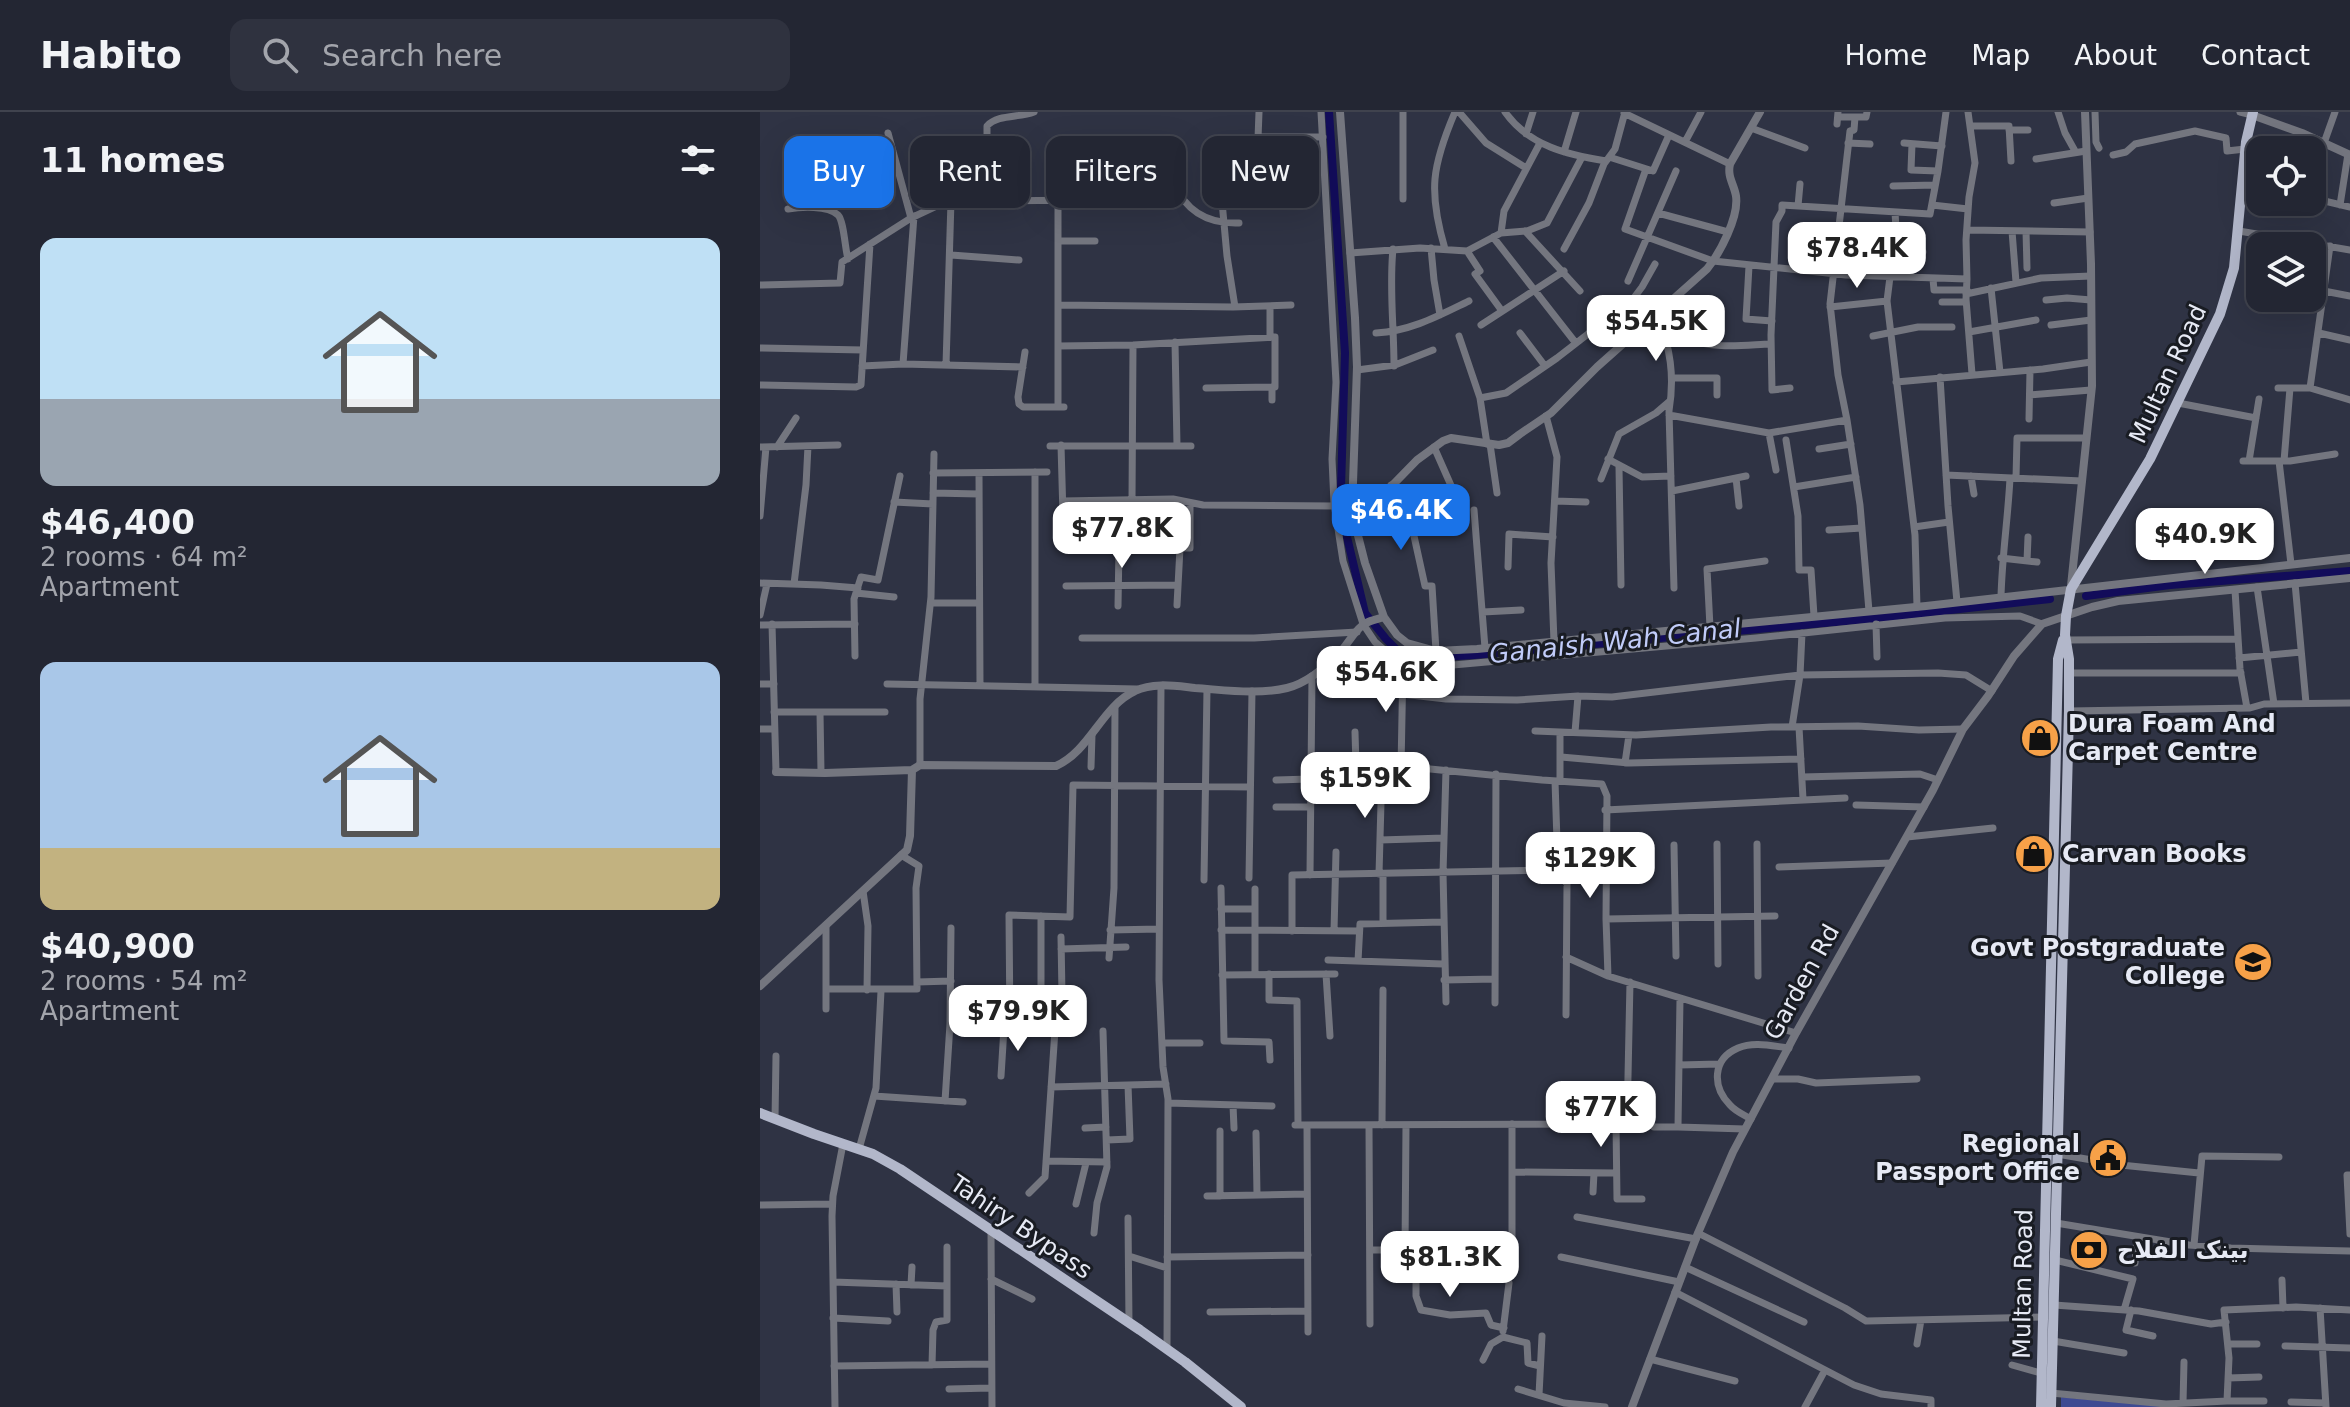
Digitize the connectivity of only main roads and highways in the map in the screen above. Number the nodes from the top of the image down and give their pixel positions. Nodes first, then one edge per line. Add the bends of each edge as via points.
1 (2245, 113) edge
2 (2065, 637) junction
3 (760, 1113) edge
4 (1241, 1407) edge
5 (2041, 1407) edge
6 (2051, 1407) edge

1 - 2 main road, Multan Road via 2239,231 2220,314 2150,459 2071,589
2 - 5 main road, Multan Road via 2058,659
2 - 6 main road, Multan Road via 2069,711
3 - 4 main road, Tahiry Bypass via 900,1169 1167,1349

